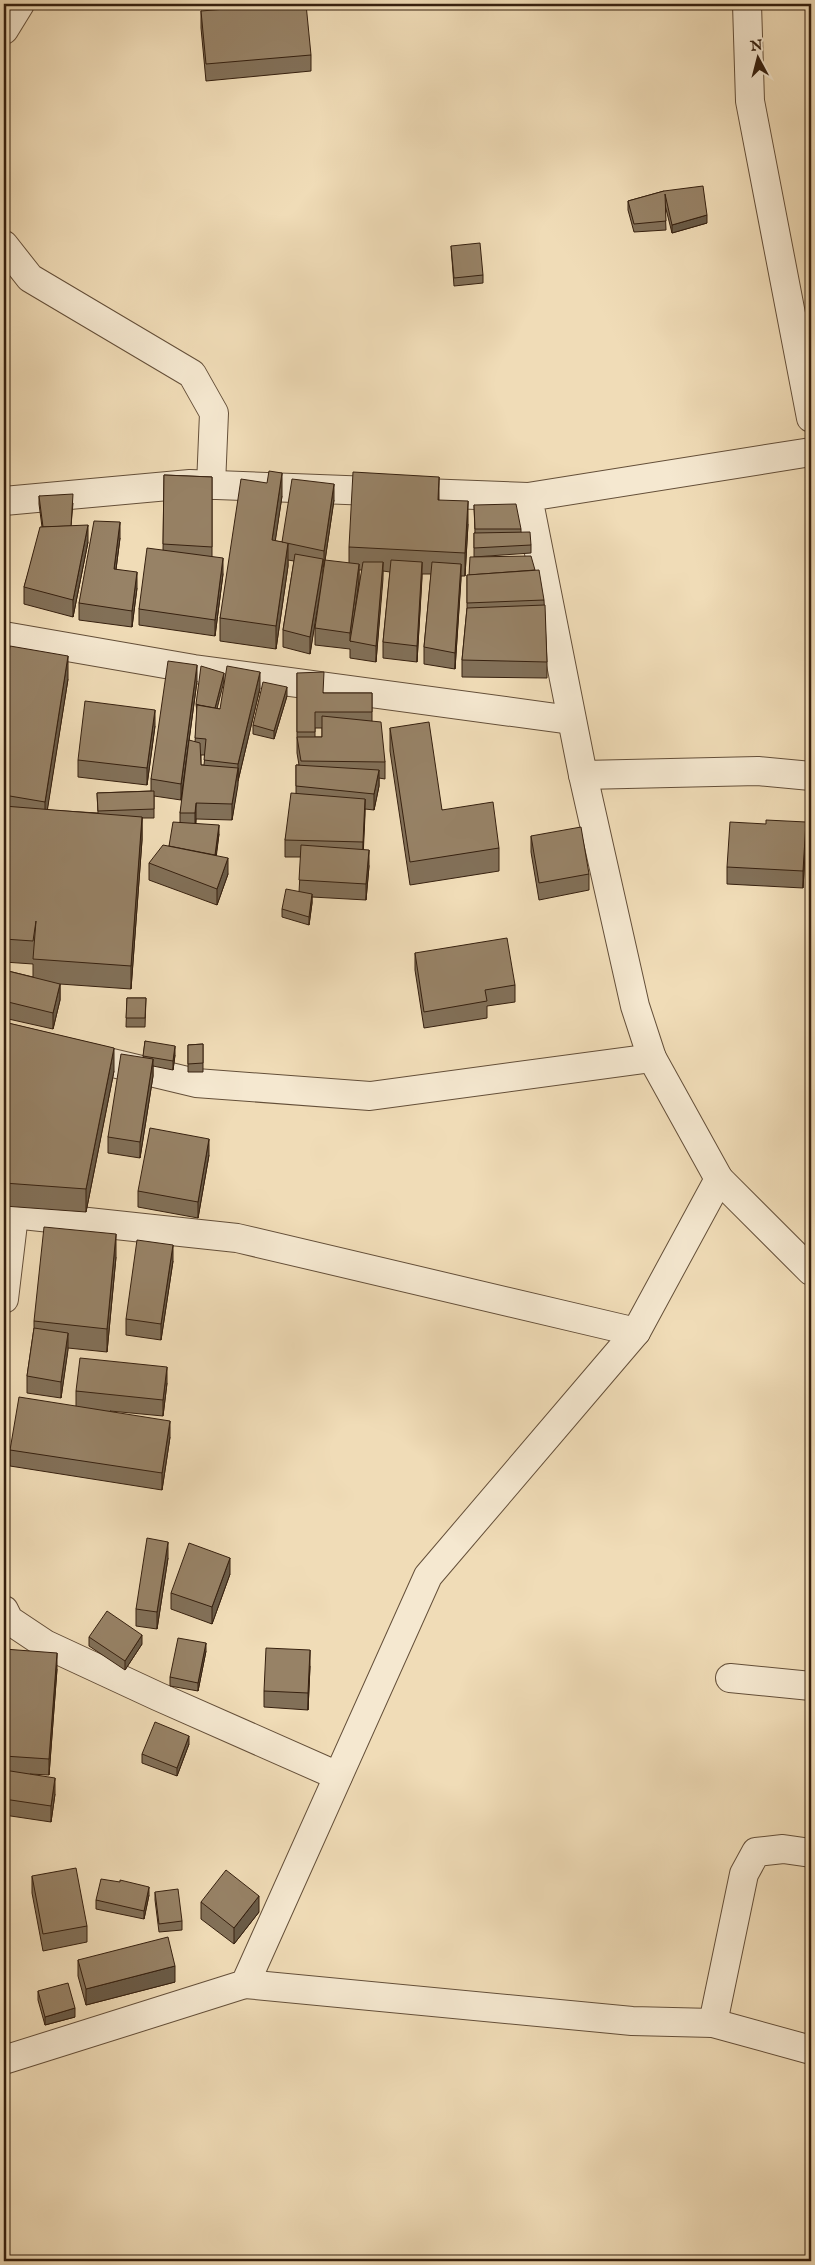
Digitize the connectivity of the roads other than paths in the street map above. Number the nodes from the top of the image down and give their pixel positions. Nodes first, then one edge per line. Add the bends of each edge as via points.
1 (20, 4) edge
2 (747, 4) edge
3 (4, 30) edge
4 (4, 245) edge
5 (811, 418) edge
6 (811, 452) edge
7 (211, 485) junction
8 (528, 497) junction
9 (4, 501) edge
10 (4, 636) edge
11 (571, 720) junction
12 (582, 775) junction
13 (811, 776) edge
14 (4, 1037) edge
15 (652, 1058) junction
16 (719, 1179) junction
17 (9, 1214) edge
18 (811, 1271) edge
19 (4, 1299) edge
20 (636, 1332) junction
21 (5, 1618) edge
22 (730, 1678) dead end
23 (811, 1686) edge
24 (338, 1776) junction
25 (811, 1853) edge
26 (245, 1984) junction
27 (713, 2023) junction
28 (811, 2050) edge
29 (4, 2060) edge

1 - 3 street
2 - 5 street via 750,101
4 - 7 street via 30,278 192,374 214,413
6 - 8 street
7 - 8 street
7 - 9 street via 190,484
8 - 11 street
10 - 11 street via 194,668
11 - 12 street
12 - 13 street via 758,771
12 - 15 street via 635,1006
14 - 15 street via 196,1083 370,1096
15 - 16 street
16 - 18 street
16 - 20 street
17 - 19 street
17 - 20 street via 237,1238
20 - 24 street via 428,1576
21 - 24 street via 62,1652
22 - 23 street
24 - 26 street
25 - 27 street via 783,1849 756,1852 744,1874
26 - 27 street via 632,2021
26 - 29 street
27 - 28 street

